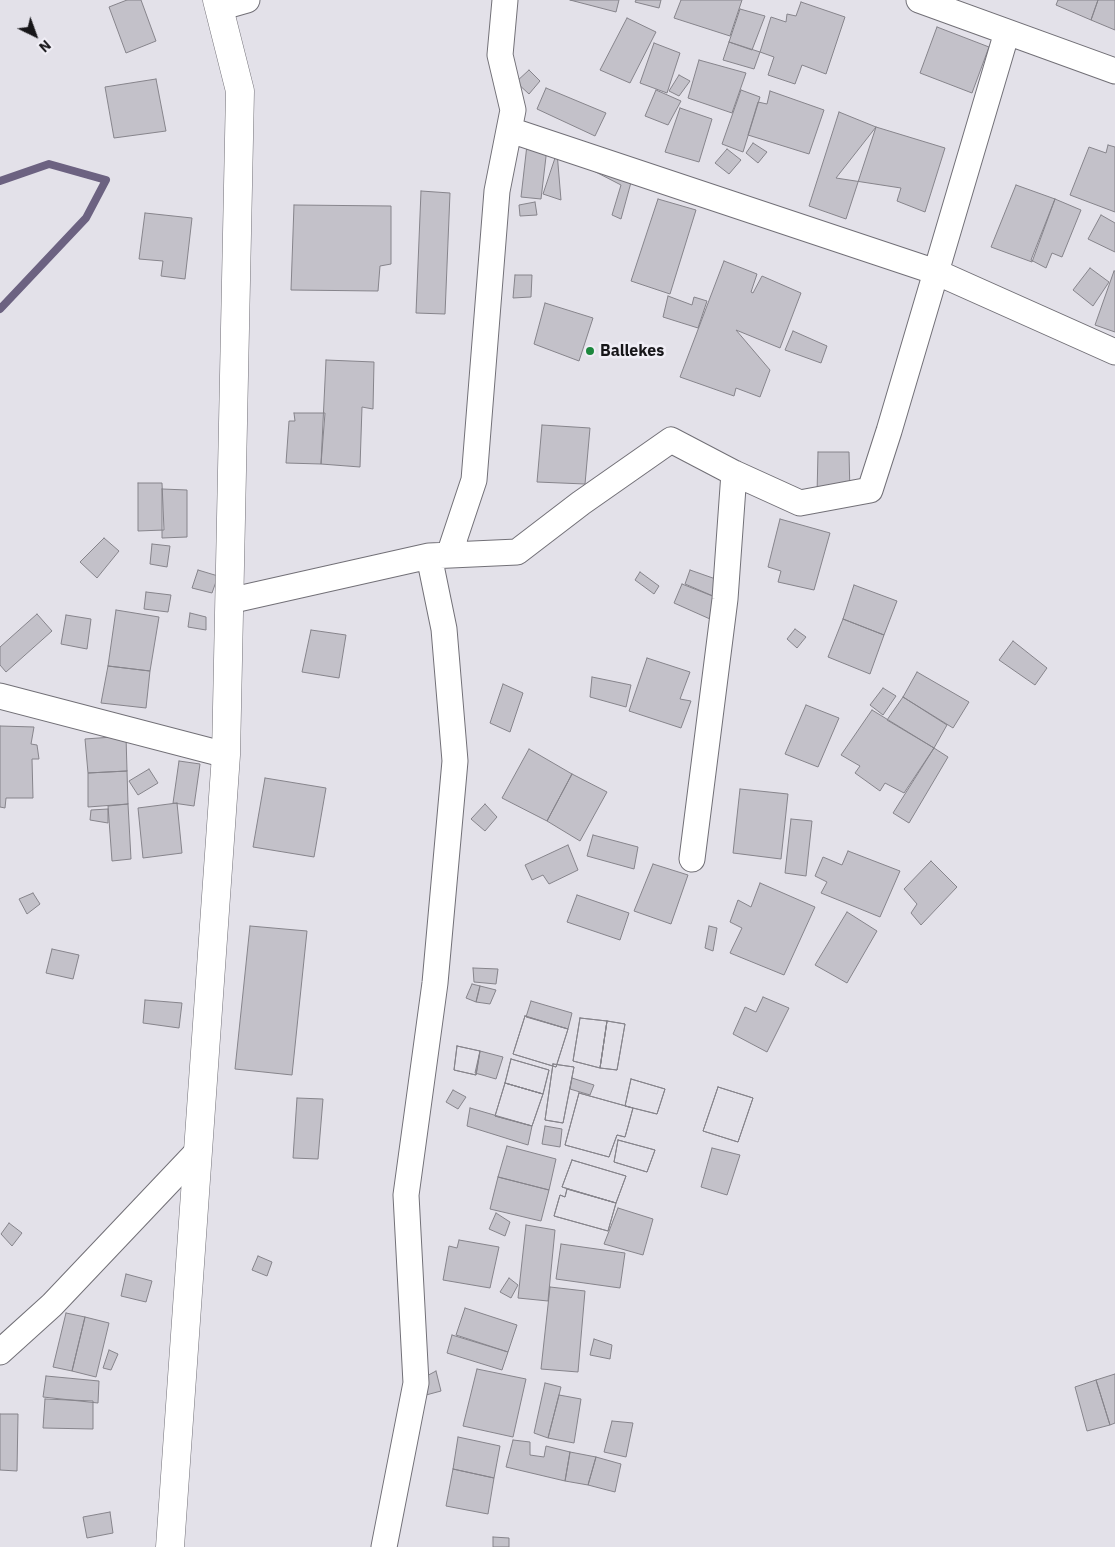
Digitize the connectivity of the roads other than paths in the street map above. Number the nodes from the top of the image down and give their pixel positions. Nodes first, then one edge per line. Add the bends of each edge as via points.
1 (247, 0) edge
2 (505, 0) edge
3 (919, 0) edge
4 (218, 4) edge
5 (949, 5) edge
6 (1008, 32) junction
7 (1115, 71) edge
8 (510, 130) junction
9 (936, 272) junction
10 (1115, 352) edge
11 (734, 473) junction
12 (439, 556) junction
13 (229, 601) junction
14 (0, 696) edge
15 (226, 755) junction
16 (692, 858) dead end
17 (198, 1151) junction
18 (0, 1352) edge
19 (170, 1547) edge
20 (384, 1547) edge

1 - 4 street
2 - 8 street via 500,55 514,110
3 - 5 street
4 - 13 main road via 240,91
5 - 6 street
6 - 7 street
6 - 9 street
8 - 9 street
8 - 12 street via 498,191 474,480
9 - 10 street
9 - 11 street via 870,490 800,502
11 - 12 street via 671,440 517,552
11 - 16 street via 726,599
12 - 13 street
12 - 20 street via 455,761 435,983 406,1195 416,1383
13 - 15 main road
14 - 15 street
15 - 17 main road
17 - 18 street via 52,1305
17 - 19 main road

